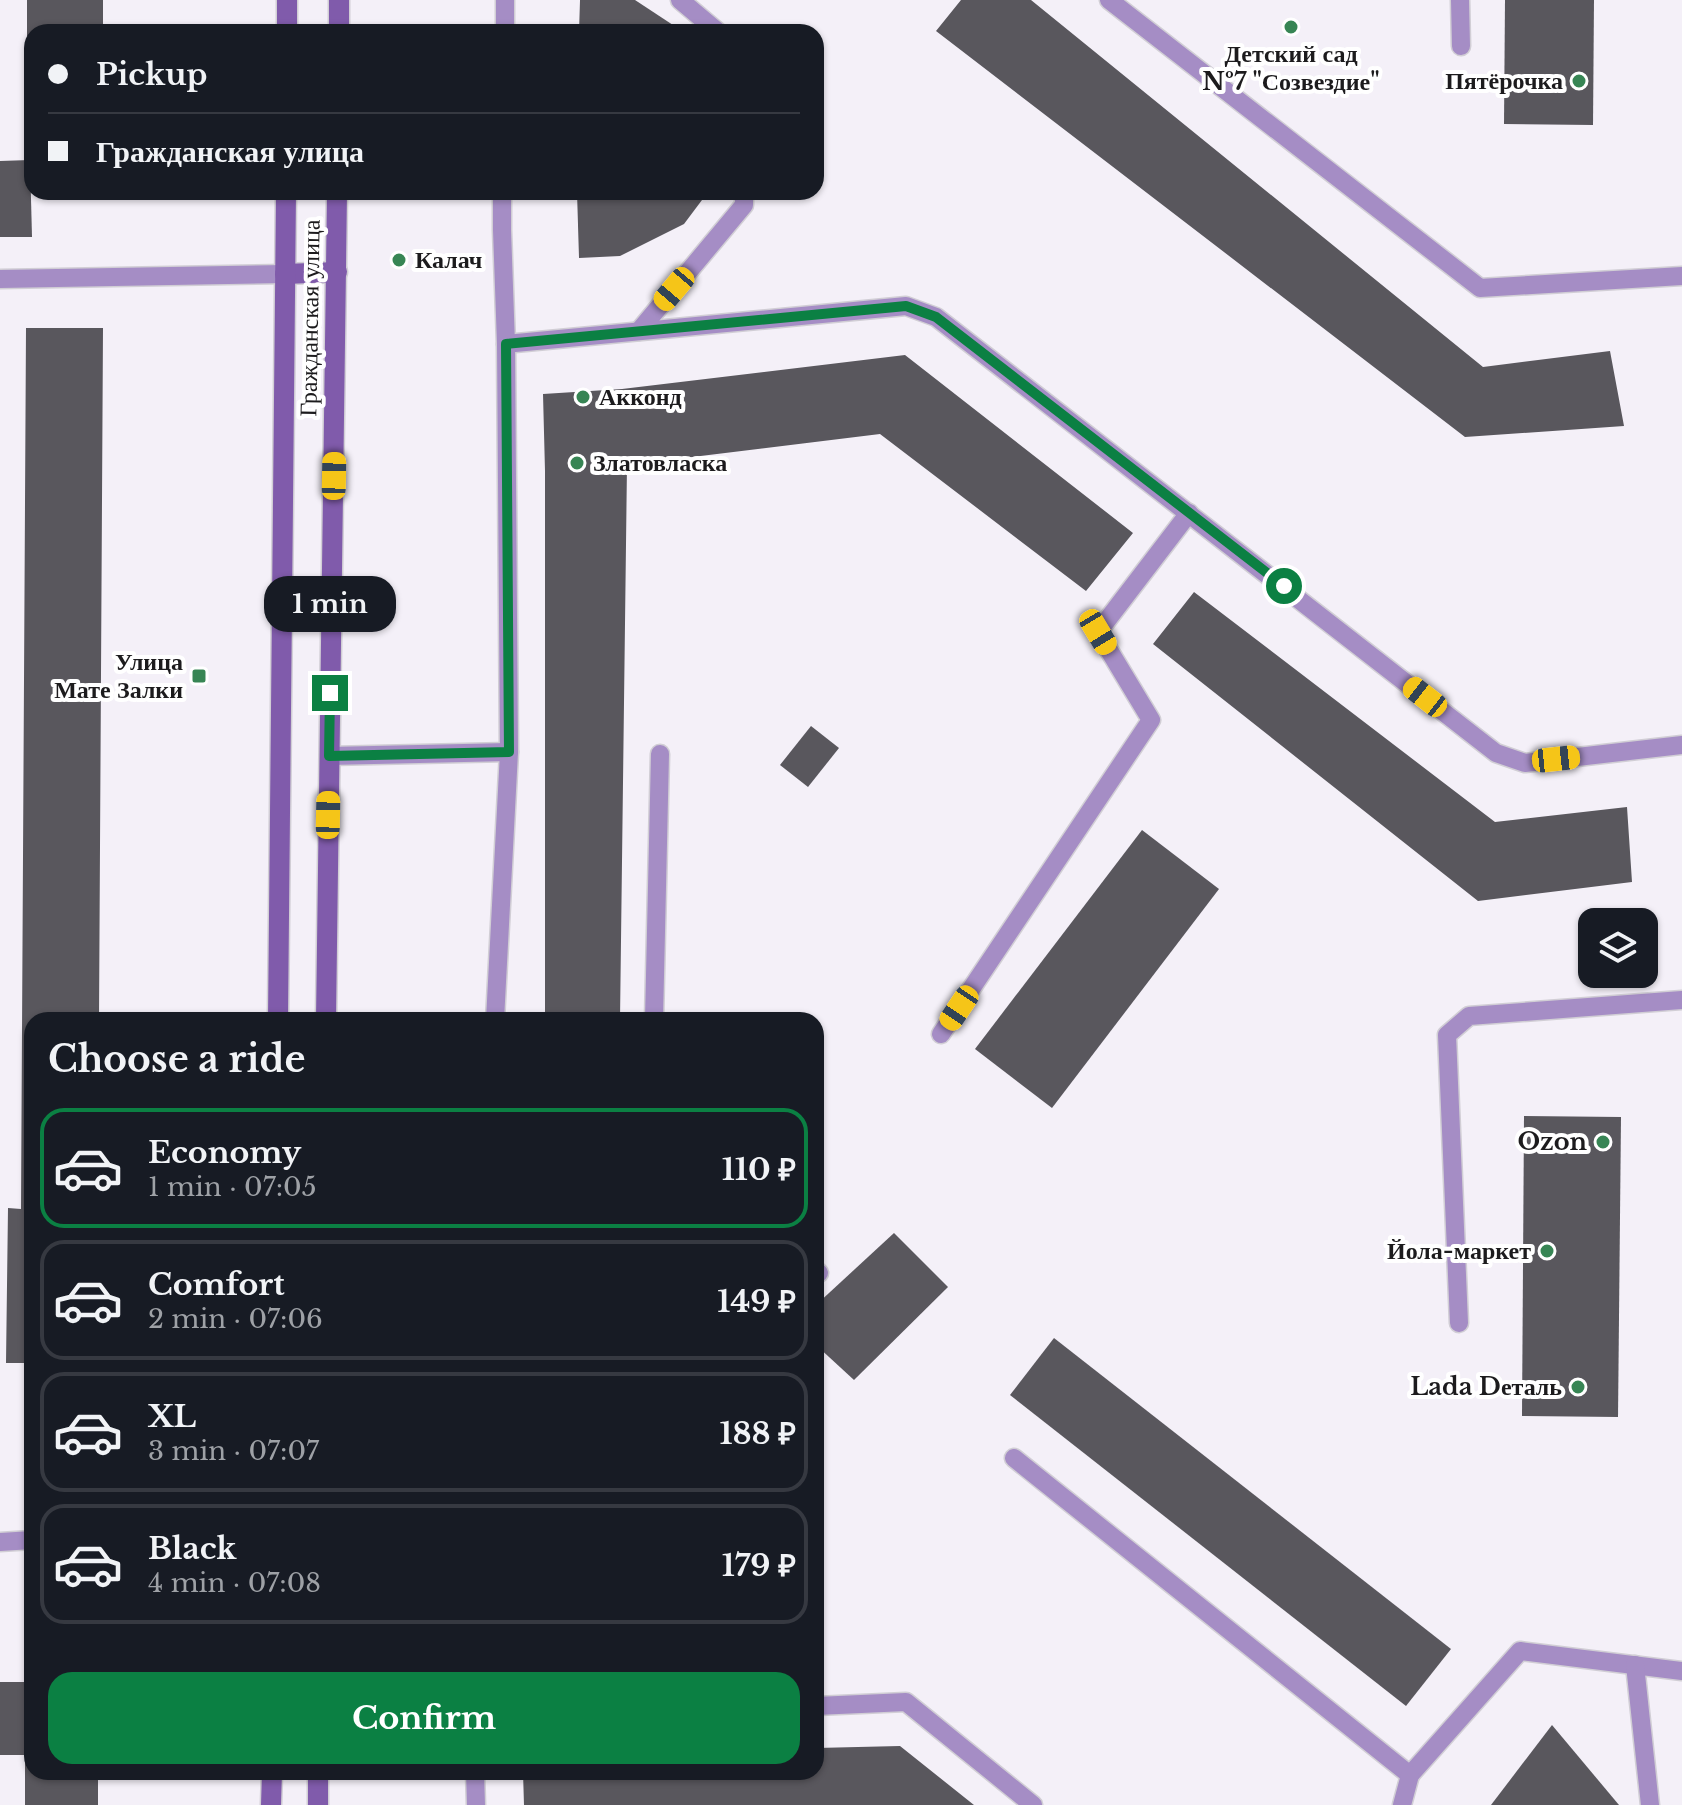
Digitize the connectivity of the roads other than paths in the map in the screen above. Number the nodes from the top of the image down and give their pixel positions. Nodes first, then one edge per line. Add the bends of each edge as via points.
1 (287, 0) edge
2 (339, 0) edge
3 (505, 0) edge
4 (680, 0) edge
5 (1109, 0) edge
6 (1460, 0) edge
7 (287, 24) edge
8 (339, 24) edge
9 (505, 24) edge
10 (708, 24) edge
11 (1461, 46) dead end
12 (286, 200) edge
13 (337, 200) edge
14 (502, 200) edge
15 (744, 200) edge
16 (337, 272) junction
17 (285, 274) junction
18 (1682, 276) edge
19 (0, 279) edge
20 (639, 331) junction
21 (506, 344) junction
22 (1189, 513) junction
23 (1682, 745) edge
24 (509, 752) junction
25 (660, 754) dead end
26 (329, 756) junction
27 (1682, 1000) edge
28 (278, 1012) edge
29 (326, 1012) edge
30 (495, 1012) edge
31 (654, 1012) edge
32 (941, 1034) dead end
33 (1459, 1323) dead end
34 (1014, 1458) dead end
35 (24, 1540) edge
36 (0, 1542) edge
37 (1635, 1665) junction
38 (1682, 1671) edge
39 (824, 1706) edge
40 (1410, 1775) junction
41 (272, 1780) edge
42 (318, 1780) edge
43 (475, 1780) edge
44 (271, 1805) edge
45 (318, 1805) edge
46 (476, 1805) edge
47 (1033, 1805) edge
48 (1402, 1805) edge
49 (1650, 1805) edge

1 - 7 main road
2 - 8 main road
3 - 9 lane
4 - 10 lane
5 - 18 lane via 1480,288
6 - 11 lane
12 - 17 main road, Гражданская улица
13 - 16 main road, Гражданская улица
14 - 21 lane
15 - 20 lane
16 - 17 main road
16 - 26 main road, Гражданская улица
17 - 19 lane
17 - 28 main road, Гражданская улица
20 - 21 lane
20 - 22 lane via 906,306 936,317
21 - 24 lane
22 - 23 lane via 1496,753 1525,763
22 - 32 lane via 1098,632 1151,720
24 - 26 lane
24 - 30 lane
25 - 31 lane
26 - 29 main road, Гражданская улица
27 - 33 lane via 1469,1016 1447,1035
34 - 40 lane
35 - 36 lane
37 - 38 lane
37 - 40 lane via 1520,1651
37 - 49 lane
39 - 47 lane via 906,1702
40 - 48 lane
41 - 44 main road
42 - 45 main road
43 - 46 lane

